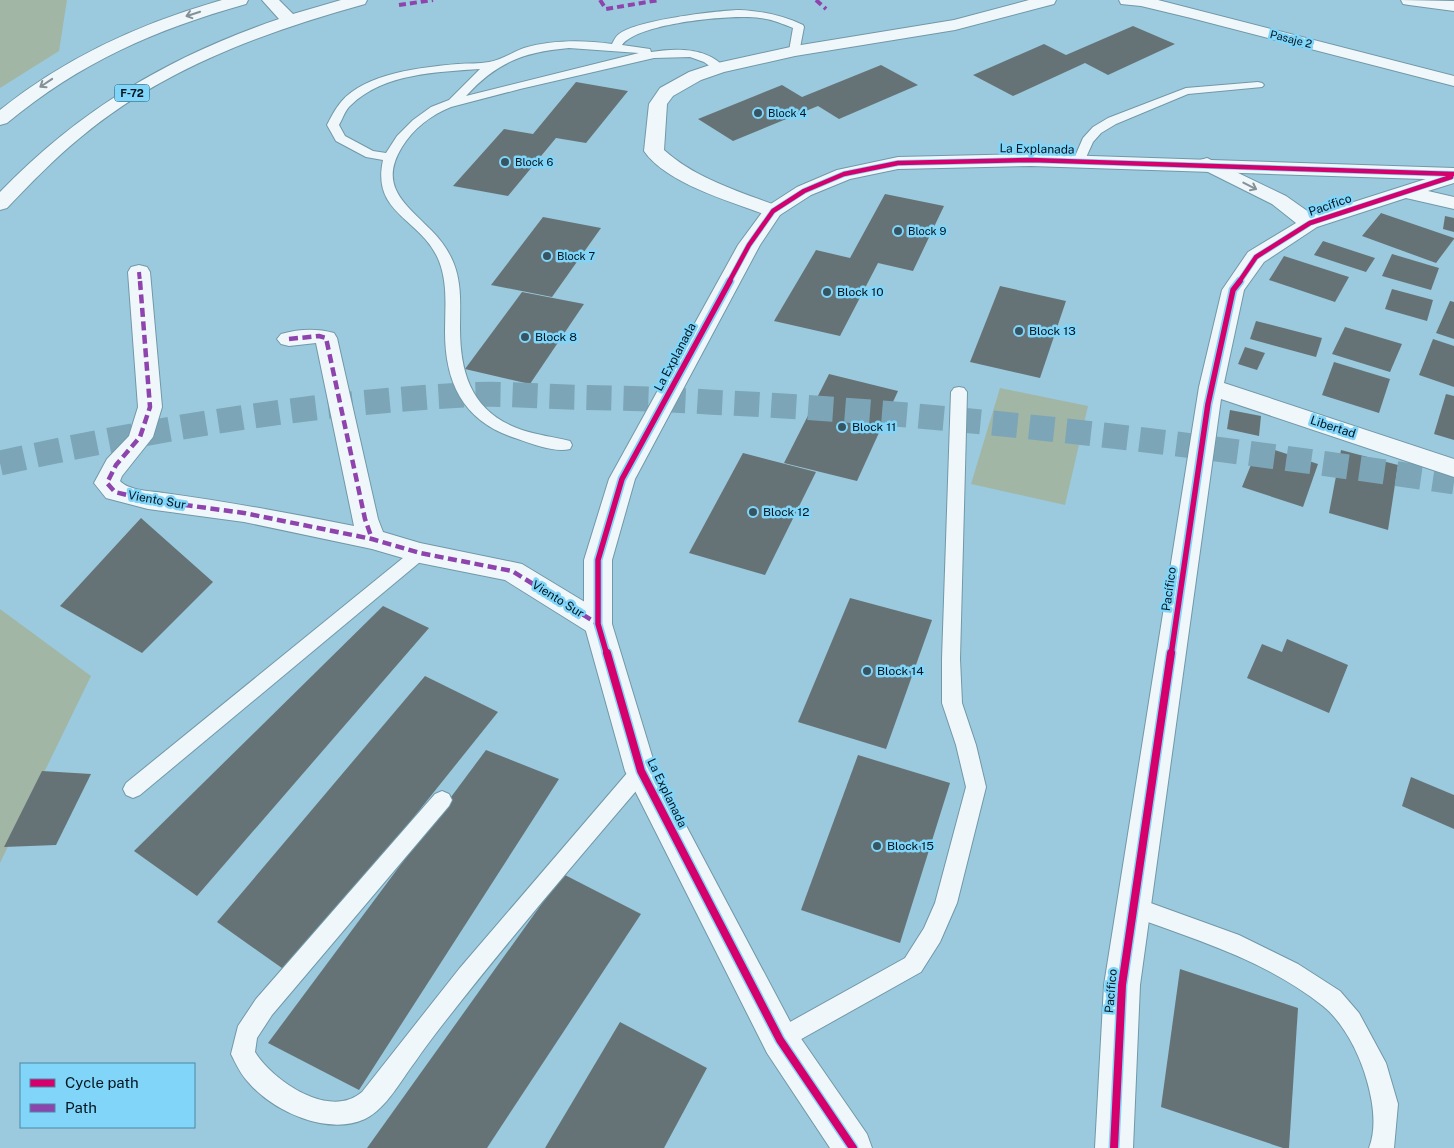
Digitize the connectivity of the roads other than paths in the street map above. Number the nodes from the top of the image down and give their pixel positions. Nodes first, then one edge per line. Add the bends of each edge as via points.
1 (240, 0) edge
2 (270, 0) edge
3 (359, 0) edge
4 (1048, 0) edge
5 (1127, 0) edge
6 (1409, 0) edge
7 (1454, 6) edge
8 (289, 20) junction
9 (615, 47) junction
10 (795, 51) junction
11 (661, 53) junction
12 (495, 65) junction
13 (719, 68) junction
14 (1454, 81) edge
15 (1258, 85) dead end
16 (453, 103) junction
17 (0, 119) edge
18 (391, 157) junction
19 (1079, 161) junction
20 (1207, 164) junction
21 (1454, 175) edge
22 (1404, 192) junction
23 (1454, 203) edge
24 (0, 204) edge
25 (774, 211) junction
26 (1310, 223) junction
27 (139, 272) dead end
28 (289, 339) dead end
29 (1211, 387) junction
30 (959, 392) dead end
31 (564, 445) dead end
32 (1454, 468) edge
33 (372, 540) junction
34 (420, 552) junction
35 (598, 624) junction
36 (641, 771) junction
37 (133, 789) dead end
38 (442, 800) dead end
39 (1134, 907) junction
40 (780, 1040) junction
41 (854, 1148) edge
42 (1114, 1148) edge
43 (1381, 1148) edge

1 -> 17 main road via 148,29 117,43 46,83
2 - 8 main road
3 - 8 main road, F-72
4 - 10 main road via 956,25
5 - 14 main road, Pasaje 2 via 1195,14
6 - 7 main road
8 - 24 main road, F-72 via 198,58 126,97 64,141
9 - 10 lane via 622,37 631,32 730,13 766,14 788,20 798,27
9 - 11 lane
9 - 12 lane via 538,48
10 - 13 main road
11 - 13 lane via 688,53 710,60
11 - 16 lane via 525,83
12 - 16 lane via 472,82
12 - 18 lane via 434,69 392,78 346,103 333,125 340,138 370,154
13 - 25 main road via 695,76 666,92 658,104 654,151 702,183
15 - 19 lane via 1186,91 1112,121 1087,140
16 - 18 lane via 430,113 404,134
18 - 31 lane via 386,172 390,195 406,216 437,242 452,280 452,346 461,388 474,408 489,420 516,433
19 - 20 main road, La Explanada
19 - 25 main road, La Explanada via 898,163 844,174 804,191
20 - 21 main road, La Explanada
20 -> 26 main road, Pacífico via 1279,200
21 - 22 main road, Pacífico
22 - 23 main road
22 - 26 main road, Pacífico
25 - 35 main road, La Explanada via 749,245 622,479 598,560
26 - 29 main road, Pacífico via 1256,257 1233,290
27 - 33 main road, Viento Sur via 150,407 139,439 111,470 107,483 115,492 148,500 244,513
28 - 33 main road via 326,338
29 - 32 main road, Libertad
29 - 39 main road, Pacífico
30 - 40 lane via 950,659 952,703 976,787 946,903 932,936 913,965
33 - 34 main road, Viento Sur
34 - 35 main road, Viento Sur via 512,571
34 - 37 lane
35 - 36 main road, La Explanada
36 - 38 lane via 524,908 410,1047 379,1090 359,1110 329,1113 289,1100 258,1076 243,1054 246,1034 264,1007
36 - 40 main road, La Explanada
39 - 42 main road, Pacífico via 1122,985
39 - 43 lane via 1231,942 1290,971 1332,999 1351,1022 1374,1063 1386,1104
40 - 41 main road, La Explanada

